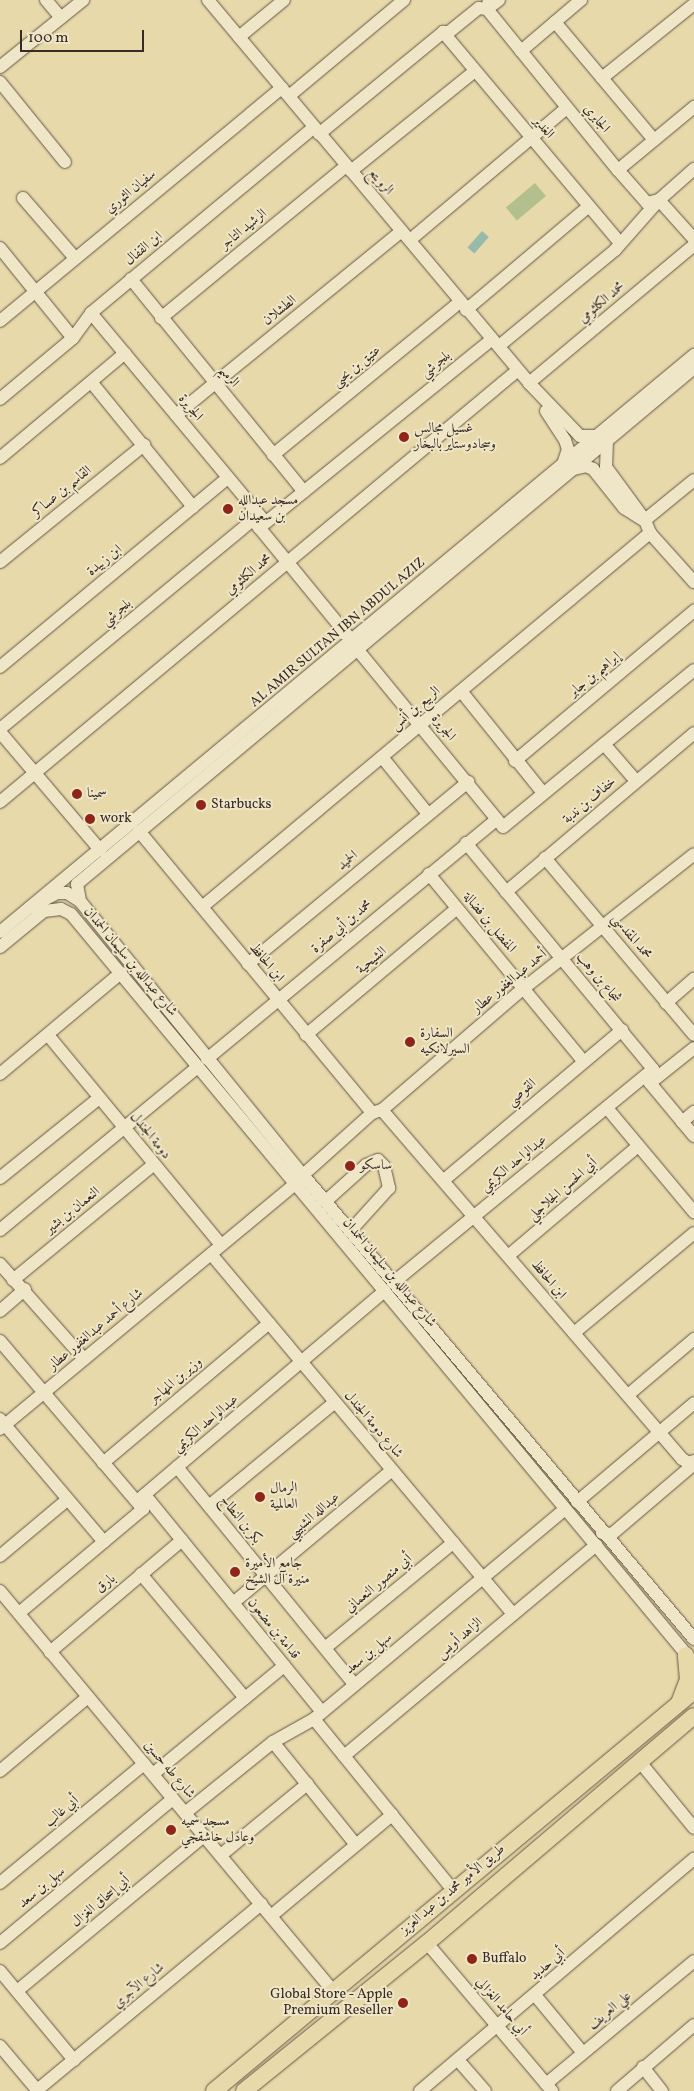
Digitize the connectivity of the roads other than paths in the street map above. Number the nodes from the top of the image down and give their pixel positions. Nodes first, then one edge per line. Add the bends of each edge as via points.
1 (46, 0) edge
2 (83, 0) edge
3 (208, 0) edge
4 (284, 0) edge
5 (404, 0) edge
6 (498, 0) edge
7 (581, 0) edge
8 (694, 4) edge
9 (488, 5) edge
10 (61, 18) junction
11 (555, 22) junction
12 (443, 32) junction
13 (239, 37) junction
14 (520, 51) junction
15 (0, 68) edge
16 (475, 71) junction
17 (602, 78) junction
18 (0, 82) edge
19 (286, 92) junction
20 (694, 107) edge
21 (567, 108) junction
22 (316, 131) junction
23 (532, 138) junction
24 (654, 140) junction
25 (65, 162) dead end
26 (348, 169) junction
27 (694, 169) edge
28 (618, 170) junction
29 (23, 198) dead end
30 (660, 200) junction
31 (588, 207) junction
32 (406, 236) junction
33 (694, 239) edge
34 (620, 243) junction
35 (694, 245) edge
36 (0, 248) edge
37 (75, 258) junction
38 (131, 280) junction
39 (35, 292) junction
40 (463, 306) junction
41 (91, 313) junction
42 (161, 318) junction
43 (0, 321) edge
44 (73, 338) junction
45 (495, 342) junction
46 (125, 353) junction
47 (694, 356) edge
48 (694, 368) edge
49 (518, 370) junction
50 (92, 383) junction
51 (214, 383) junction
52 (529, 383) junction
53 (0, 399) edge
54 (176, 415) junction
55 (602, 438) junction
56 (144, 445) junction
57 (273, 455) junction
58 (0, 458) edge
59 (567, 467) junction
60 (228, 478) junction
61 (694, 480) edge
62 (304, 492) junction
63 (193, 508) junction
64 (259, 523) junction
65 (648, 527) junction
66 (0, 562) edge
67 (288, 562) junction
68 (694, 582) edge
69 (694, 612) edge
70 (355, 645) junction
71 (0, 667) edge
72 (694, 670) edge
73 (460, 691) junction
74 (422, 725) junction
75 (694, 733) edge
76 (2, 737) edge
77 (604, 744) junction
78 (382, 757) junction
79 (515, 761) junction
80 (36, 772) junction
81 (636, 781) junction
82 (468, 782) junction
83 (543, 794) junction
84 (0, 802) edge
85 (428, 814) junction
86 (500, 823) junction
87 (139, 831) junction
88 (466, 843) junction
89 (100, 850) junction
90 (694, 854) edge
91 (545, 858) junction
92 (429, 874) junction
93 (72, 880) junction
94 (506, 892) junction
95 (63, 894) junction
96 (80, 901) junction
97 (29, 908) junction
98 (202, 908) junction
99 (456, 909) junction
100 (50, 910) junction
101 (71, 914) junction
102 (602, 926) junction
103 (0, 932) edge
104 (0, 947) edge
105 (562, 958) junction
106 (248, 964) junction
107 (121, 973) junction
108 (694, 979) edge
109 (524, 988) junction
110 (278, 1000) junction
111 (666, 1003) junction
112 (622, 1030) junction
113 (48, 1035) junction
114 (306, 1035) junction
115 (694, 1035) edge
116 (694, 1048) edge
117 (583, 1061) junction
118 (202, 1063) junction
119 (653, 1069) junction
120 (0, 1074) edge
121 (650, 1083) junction
122 (99, 1098) junction
123 (607, 1108) junction
124 (377, 1111) junction
125 (694, 1112) edge
126 (682, 1122) junction
127 (123, 1127) junction
128 (694, 1136) edge
129 (638, 1146) junction
130 (153, 1165) junction
131 (0, 1178) edge
132 (299, 1180) junction
133 (444, 1180) junction
134 (326, 1201) junction
135 (694, 1212) edge
136 (474, 1217) junction
137 (0, 1230) edge
138 (351, 1230) junction
139 (694, 1234) edge
140 (221, 1245) junction
141 (211, 1254) junction
142 (508, 1256) junction
143 (0, 1264) edge
144 (13, 1280) junction
145 (394, 1282) junction
146 (25, 1289) junction
147 (385, 1291) junction
148 (0, 1310) edge
149 (269, 1323) junction
150 (574, 1333) junction
151 (694, 1339) edge
152 (0, 1341) edge
153 (84, 1359) junction
154 (302, 1362) junction
155 (44, 1392) junction
156 (628, 1395) junction
157 (334, 1402) junction
158 (694, 1403) edge
159 (2, 1424) edge
160 (659, 1432) junction
161 (694, 1462) edge
162 (103, 1463) junction
163 (177, 1467) junction
164 (391, 1471) junction
165 (67, 1500) junction
166 (142, 1502) junction
167 (577, 1502) junction
168 (209, 1506) junction
169 (565, 1509) junction
170 (599, 1539) junction
171 (182, 1540) junction
172 (104, 1542) junction
173 (453, 1543) junction
174 (0, 1556) edge
175 (142, 1574) junction
176 (266, 1576) junction
177 (483, 1579) junction
178 (0, 1591) edge
179 (233, 1603) junction
180 (19, 1613) junction
181 (513, 1614) junction
182 (694, 1639) edge
183 (325, 1648) junction
184 (50, 1652) junction
185 (690, 1660) edge
186 (284, 1666) junction
187 (355, 1685) junction
188 (694, 1692) edge
189 (88, 1697) junction
190 (245, 1698) junction
191 (679, 1703) junction
192 (318, 1716) junction
193 (694, 1717) edge
194 (273, 1742) junction
195 (344, 1756) junction
196 (640, 1762) junction
197 (144, 1764) junction
198 (0, 1770) edge
199 (153, 1774) junction
200 (307, 1784) junction
201 (173, 1799) junction
202 (185, 1813) junction
203 (392, 1815) junction
204 (694, 1828) edge
205 (204, 1836) junction
206 (356, 1845) junction
207 (221, 1855) junction
208 (694, 1859) edge
209 (0, 1883) edge
210 (453, 1890) junction
211 (261, 1904) junction
212 (271, 1916) junction
213 (0, 1943) edge
214 (427, 1943) junction
215 (694, 1961) edge
216 (0, 1971) edge
217 (333, 1991) junction
218 (17, 1992) junction
219 (536, 1995) junction
220 (694, 2025) edge
221 (496, 2027) junction
222 (0, 2046) edge
223 (583, 2053) junction
224 (74, 2060) junction
225 (458, 2060) junction
226 (643, 2068) junction
227 (549, 2087) edge
228 (37, 2091) edge
229 (214, 2091) edge
230 (244, 2091) edge
231 (420, 2091) edge
232 (485, 2091) edge
233 (617, 2091) edge
234 (662, 2091) edge

1 - 10 street
2 - 10 street
3 - 13 street, الرويتع
4 - 13 street
5 - 19 street, سفيان الثوري
6 - 9 street, ابن القفال
7 - 11 street
8 - 17 street
9 - 12 street, ابن القفال via 479,8 449,32
9 - 14 street, الجابري
10 - 15 street
11 - 14 street
11 - 17 street
12 - 16 street, الغدير
12 - 22 street, ابن القفال
13 - 19 street, الرويتع
14 - 21 street, الجابري
16 - 23 street, الغدير
16 - 26 street, الرشيد التاجر
17 - 24 street
18 - 25 street
19 - 22 street, الرويتع
19 - 37 street, سفيان الثوري
20 - 24 street
21 - 23 street, الطشلان
21 - 28 street, الجابري
22 - 26 street, الرويتع
22 - 38 street, ابن القفال
23 - 31 street, الغدير
23 - 32 street, الطشلان
24 - 28 street
26 - 32 street, الرويتع
26 - 42 street, الرشيد التاجر
27 - 30 street, بلجرشي
28 - 30 street, الجابري via 648,203
29 - 37 street
30 - 33 street
30 - 34 street, بلجرشي
31 - 34 street, الغدير
31 - 40 street, عتيق بن يحيى
32 - 40 street, الرويتع
32 - 51 street, الطشلان
34 - 45 street, بلجرشي
35 - 52 street, محمد الكلثومي
36 - 39 street
37 - 39 street, سفيان الثوري
38 - 41 street, ابن القفال
38 - 42 street, الرميم
39 - 43 street, سفيان الثوري
39 - 44 street
40 - 45 street, الرويتع
40 - 57 street, عتيق بن يحيى
41 - 44 street, ابن القفال
41 - 46 street, الجريرة
42 - 51 street, الرميم
44 - 53 street, ابن القفال
45 - 49 street, الرويتع
45 - 62 street, بلجرشي
46 - 50 street
46 - 54 street, الجريرة
47 - 55 street, AL AMIR SULTAN IBN ABDUL AZIZ
48 - 55 street, AL AMIR SULTAN IBN ABDUL AZIZ
49 - 52 street, الرويتع
49 - 67 street, محمد الكلثومي
50 - 56 street
50 - 58 street
51 - 54 street, الطشلان
51 - 57 street, الرميم
52 - 55 street via 580,436
52 - 59 street via 565,440
54 - 60 street, الجريرة
55 - 59 street, AL AMIR SULTAN IBN ABDUL AZIZ
55 - 65 street via 606,467
56 - 63 street
56 - 66 street, القاسم بن عساكر
57 - 62 street, الرميم
59 - 65 street via 593,469 624,508
59 - 70 street, AL AMIR SULTAN IBN ABDUL AZIZ
60 - 63 street, ابن زبيدة
60 - 64 street, الجريرة
61 - 65 street, الربيع بن أنس
62 - 64 street, بلجرشي
63 - 71 street, ابن زبيدة
64 - 67 street, الجريرة
64 - 76 street, بلجرشي
65 - 68 street
65 - 73 street, الربيع بن أنس
67 - 70 street, الجريرة
67 - 80 street, محمد الكلثومي
69 - 79 street, إبراهيم بن جابر
70 - 74 street, الجريرة
70 - 87 street, AL AMIR SULTAN IBN ABDUL AZIZ
70 - 89 street, AL AMIR SULTAN IBN ABDUL AZIZ
72 - 77 street, محمد بن أبي صفرة
73 - 74 street, الربيع بن أنس
73 - 79 street
74 - 78 street, الربيع بن أنس
74 - 82 street, الجريرة
75 - 81 street, خفاف بن ندبة
76 - 80 street
77 - 81 street
77 - 83 street, محمد بن أبي صفرة
78 - 85 street
78 - 98 street, الربيع بن أنس
79 - 83 street
80 - 84 street, محمد الكلثومي
80 - 89 street
81 - 91 street, خفاف بن ندبة
82 - 85 street, الحميد
82 - 86 street, الجريرة
83 - 86 street, محمد بن أبي صفرة
85 - 106 street, الحميد
86 - 88 street, محمد بن أبي صفرة
87 - 93 street, AL AMIR SULTAN IBN ABDUL AZIZ
87 - 98 street, ابن الحافظ
88 - 92 street, محمد بن أبي صفرة
88 - 94 street, شجاع بن وهب
89 - 93 street, AL AMIR SULTAN IBN ABDUL AZIZ
90 - 102 street, أحمد عبدالغفور عطار
91 - 94 street, خفاف بن ندبة
91 - 102 street, محمد المقدسي
92 - 99 street, المفضل بن فضالة
92 - 110 street, محمد بن أبي صفرة
93 - 95 street
93 - 96 street
93 - 97 street, AL AMIR SULTAN IBN ABDUL AZIZ
94 - 105 street, شجاع بن وهب
95 - 96 street
95 - 97 street via 50,895
95 - 100 street
95 - 101 street via 64,906
96 - 101 street via 72,899 68,902
96 - 118 street, شارع عبدالله بن سليمان الحمدان
97 - 103 street, AL AMIR SULTAN IBN ABDUL AZIZ
98 - 106 street, ابن الحافظ
99 - 109 street, المفضل بن فضالة
99 - 114 street, الشيحية
100 - 101 street, شارع عبدالله بن سليمان الحمدان
100 - 104 street
101 - 107 street, شارع عبدالله بن سليمان الحمدان
102 - 105 street, أحمد عبدالغفور عطار
102 - 111 street, محمد المقدسي
105 - 109 street, أحمد عبدالغفور عطار
105 - 112 street, شجاع بن وهب
106 - 110 street, ابن الحافظ
107 - 113 street
107 - 118 street, شارع عبدالله بن سليمان الحمدان
108 - 111 street
109 - 117 street, المفضل بن فضالة
109 - 124 street, أحمد عبدالغفور عطار
110 - 114 street, ابن الحافظ
110 - 118 street, محمد بن أبي صفرة
111 - 115 street, محمد المقدسي
112 - 117 street, القوصي
112 - 119 street, شجاع بن وهب
113 - 120 street
113 - 122 street, دومة الجندل
114 - 124 street, ابن الحافظ
116 - 121 street
117 - 133 street, القوصي
118 - 127 street, محمد بن أبي صفرة
118 - 132 street, شارع عبدالله بن سليمان الحمدان
119 - 121 street
119 - 123 street, عبدالواحد الكريمي
121 - 126 street
122 - 127 street, دومة الجندل
122 - 131 street
123 - 129 street
123 - 136 street, عبدالواحد الكريمي
124 - 132 street, أحمد عبدالغفور عطار
124 - 133 street, ابن الحافظ
125 - 126 street
126 - 128 street
127 - 130 street, دومة الجندل
127 - 137 street, محمد بن أبي صفرة
129 - 135 street
129 - 142 street, أبي الحسن الجلاجلي
130 - 140 street, دومة الجندل
130 - 144 street, النعمان بن بشير
132 - 134 street, شارع عبدالله بن سليمان الحمدان
132 - 140 street
132 - 147 street, شارع عبدالله بن سليمان الحمدان
133 - 136 street, ابن الحافظ
134 - 138 street, شارع عبدالله بن سليمان الحمدان
134 - 138 street via 366,1165 378,1160 384,1166 389,1188
136 - 142 street, ابن الحافظ
136 - 145 street, عبدالواحد الكريمي
138 - 145 street, شارع عبدالله بن سليمان الحمدان
139 - 150 street
140 - 141 street
141 - 149 street, شارع دومة الجندل
141 - 153 street, شارع أحمد عبدالغفور عطار
142 - 150 street, ابن الحافظ
143 - 144 street
144 - 146 street
145 - 167 street, شارع عبدالله بن سليمان الحمدان
146 - 148 street
146 - 153 street
147 - 154 street, عبدالواحد الكريمي
147 - 169 street, شارع عبدالله بن سليمان الحمدان
149 - 154 street, شارع دومة الجندل
149 - 162 street, وزير بن المهاجر
150 - 156 street, ابن الحافظ
151 - 156 street
152 - 155 street, قدامة بن مضعون
153 - 155 street, شارع أحمد عبدالغفور عطار
154 - 157 street, شارع دومة الجندل
154 - 163 street, عبدالواحد الكريمي
155 - 159 street, شارع أحمد عبدالغفور عطار
155 - 162 street, قدامة بن مضعون
156 - 160 street, ابن الحافظ
157 - 164 street, شارع دومة الجندل
157 - 168 street
158 - 160 street
159 - 165 street
160 - 161 street, ابن الحافظ via 682,1460
160 - 167 street
161 - 170 street, الزاهد أويس via 612,1534
162 - 166 street, قدامة بن مضعون
163 - 166 street, عبدالواحد الكريمي
163 - 168 street, بكر بن النطاح
164 - 173 street, شارع دومة الجندل
164 - 176 street, عبدالله الشبيبي
165 - 172 street
165 - 174 street
166 - 171 street, قدامة بن مضعون
166 - 172 street, عبدالواحد الكريمي
167 - 170 street, شارع عبدالله بن سليمان الحمدان
168 - 176 street, بكر بن النطاح
169 - 170 street, شارع عبدالله بن سليمان الحمدان
169 - 177 street, سهل بن سعد
170 - 181 street, الزاهد أويس
170 - 182 street, شارع عبدالله بن سليمان الحمدان
170 - 185 street, شارع عبدالله بن سليمان الحمدان
171 - 175 street, بارق
171 - 179 street, قدامة بن مضعون
172 - 180 street, عبدالواحد الكريمي
173 - 177 street, شارع دومة الجندل
173 - 183 street, أبي منصور النعماني
175 - 184 street, بارق
175 - 190 street
176 - 179 street, عبدالله الشبيبي
176 - 183 street, بكر بن النطاح
177 - 181 street, شارع دومة الجندل
177 - 187 street, سهل بن سعد
178 - 180 street, شارع طه حسين
179 - 186 street, قدامة بن مضعون
180 - 184 street, شارع طه حسين
181 - 195 street, الزاهد أويس
183 - 187 street, بكر بن النطاح
184 - 189 street, شارع طه حسين
185 - 191 main road via 688,1680
186 - 190 street
186 - 192 street, قدامة بن مضعون
187 - 192 street, سهل بن سعد
188 - 191 main road, طريق الأمير محمد بن عبد العزيز
189 - 197 street, شارع طه حسين
189 - 198 street
190 - 199 street
191 - 210 main road, طريق الأمير محمد بن عبد العزيز
192 - 194 street, سهل بن سعد
192 - 195 street, قدامة بن مضعون
193 - 196 main road, طريق الأمير محمد بن عبد العزيز
194 - 200 street
194 - 202 street, سهل بن سعد
195 - 203 street, قدامة بن مضعون
196 - 204 street
196 - 214 main road, طريق الأمير محمد بن عبد العزيز
197 - 199 street, شارع طه حسين
197 - 209 street, أبي غالب
199 - 201 street, شارع طه حسين
200 - 206 street
200 - 207 street
201 - 202 street, شارع طه حسين
201 - 213 street, سهل بن سعد
202 - 205 street, شارع طه حسين
203 - 206 street
203 - 210 street, قدامة بن مضعون
205 - 207 street, شارع طه حسين
205 - 218 street, أبي إسحاق الغزال
206 - 212 street
207 - 211 street, شارع طه حسين
208 - 219 street, أبي حديد
210 - 217 main road, طريق الأمير محمد بن عبد العزيز
211 - 212 street, شارع طه حسين
211 - 224 street, شارع الآجري
212 - 217 street, شارع طه حسين
214 - 221 street, أبي حامد الغزالي
214 - 230 main road, طريق الأمير محمد بن عبد العزيز
215 - 223 street, علي العريف
216 - 218 street
217 - 229 main road, طريق الأمير محمد بن عبد العزيز
218 - 224 street
219 - 221 street, أبي حديد
219 - 223 street
220 - 226 street
221 - 225 street, أبي حديد
221 - 227 street, أبي حامد الغزالي
222 - 228 street
223 - 227 street, علي العريف
224 - 228 street, شارع الآجري
225 - 231 street, أبي حديد
225 - 232 street
226 - 233 street
226 - 234 street

